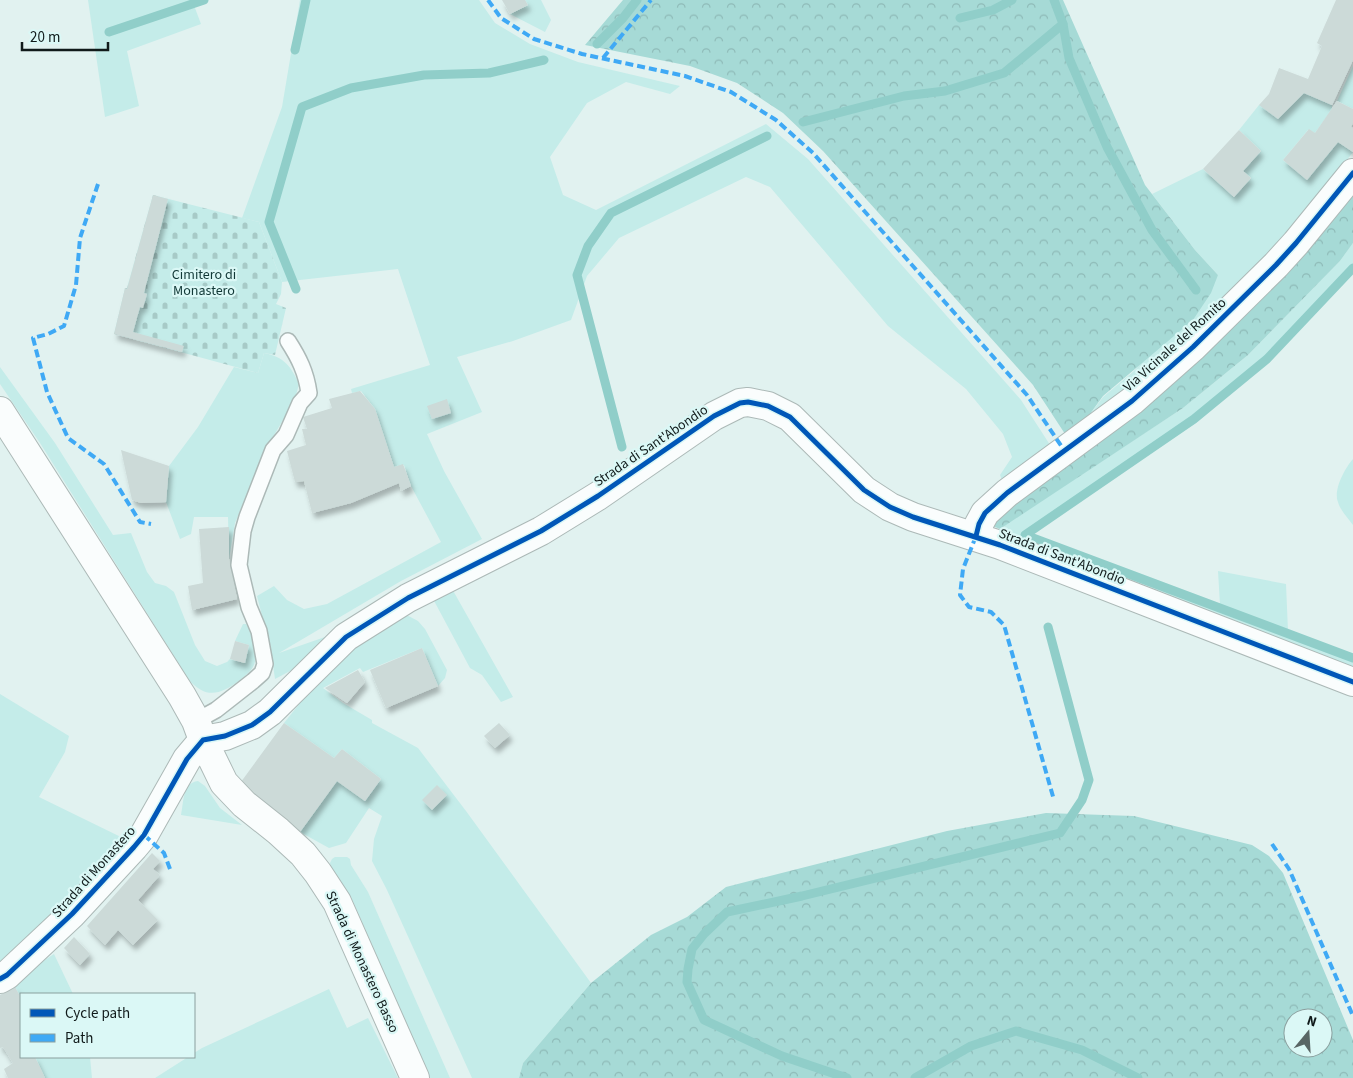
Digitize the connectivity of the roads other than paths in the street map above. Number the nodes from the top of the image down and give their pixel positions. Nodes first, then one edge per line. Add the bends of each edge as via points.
1 (1353, 173) edge
2 (288, 341) dead end
3 (0, 411) edge
4 (976, 536) junction
5 (1353, 682) edge
6 (200, 731) junction
7 (0, 979) edge
8 (415, 1078) edge

1 - 4 street, Via Vicinale del Romito via 1276,265 1193,347 1132,401 1007,492 985,513
2 - 6 lane via 300,359 309,392 300,403 286,435 273,450 247,516 239,565 265,664 262,673 216,710
3 - 6 street via 182,696
4 - 5 street, Strada di Sant'Abondio
4 - 6 street, Strada di Sant'Abondio via 913,517 882,503 864,490 783,412 758,404 740,403 714,416 598,496 540,531 408,598 346,637 270,712 252,725 225,736
6 - 7 street, Strada di Monastero via 144,835 72,914
6 - 8 street, Strada di Monastero Basso via 224,783 299,850 337,902

